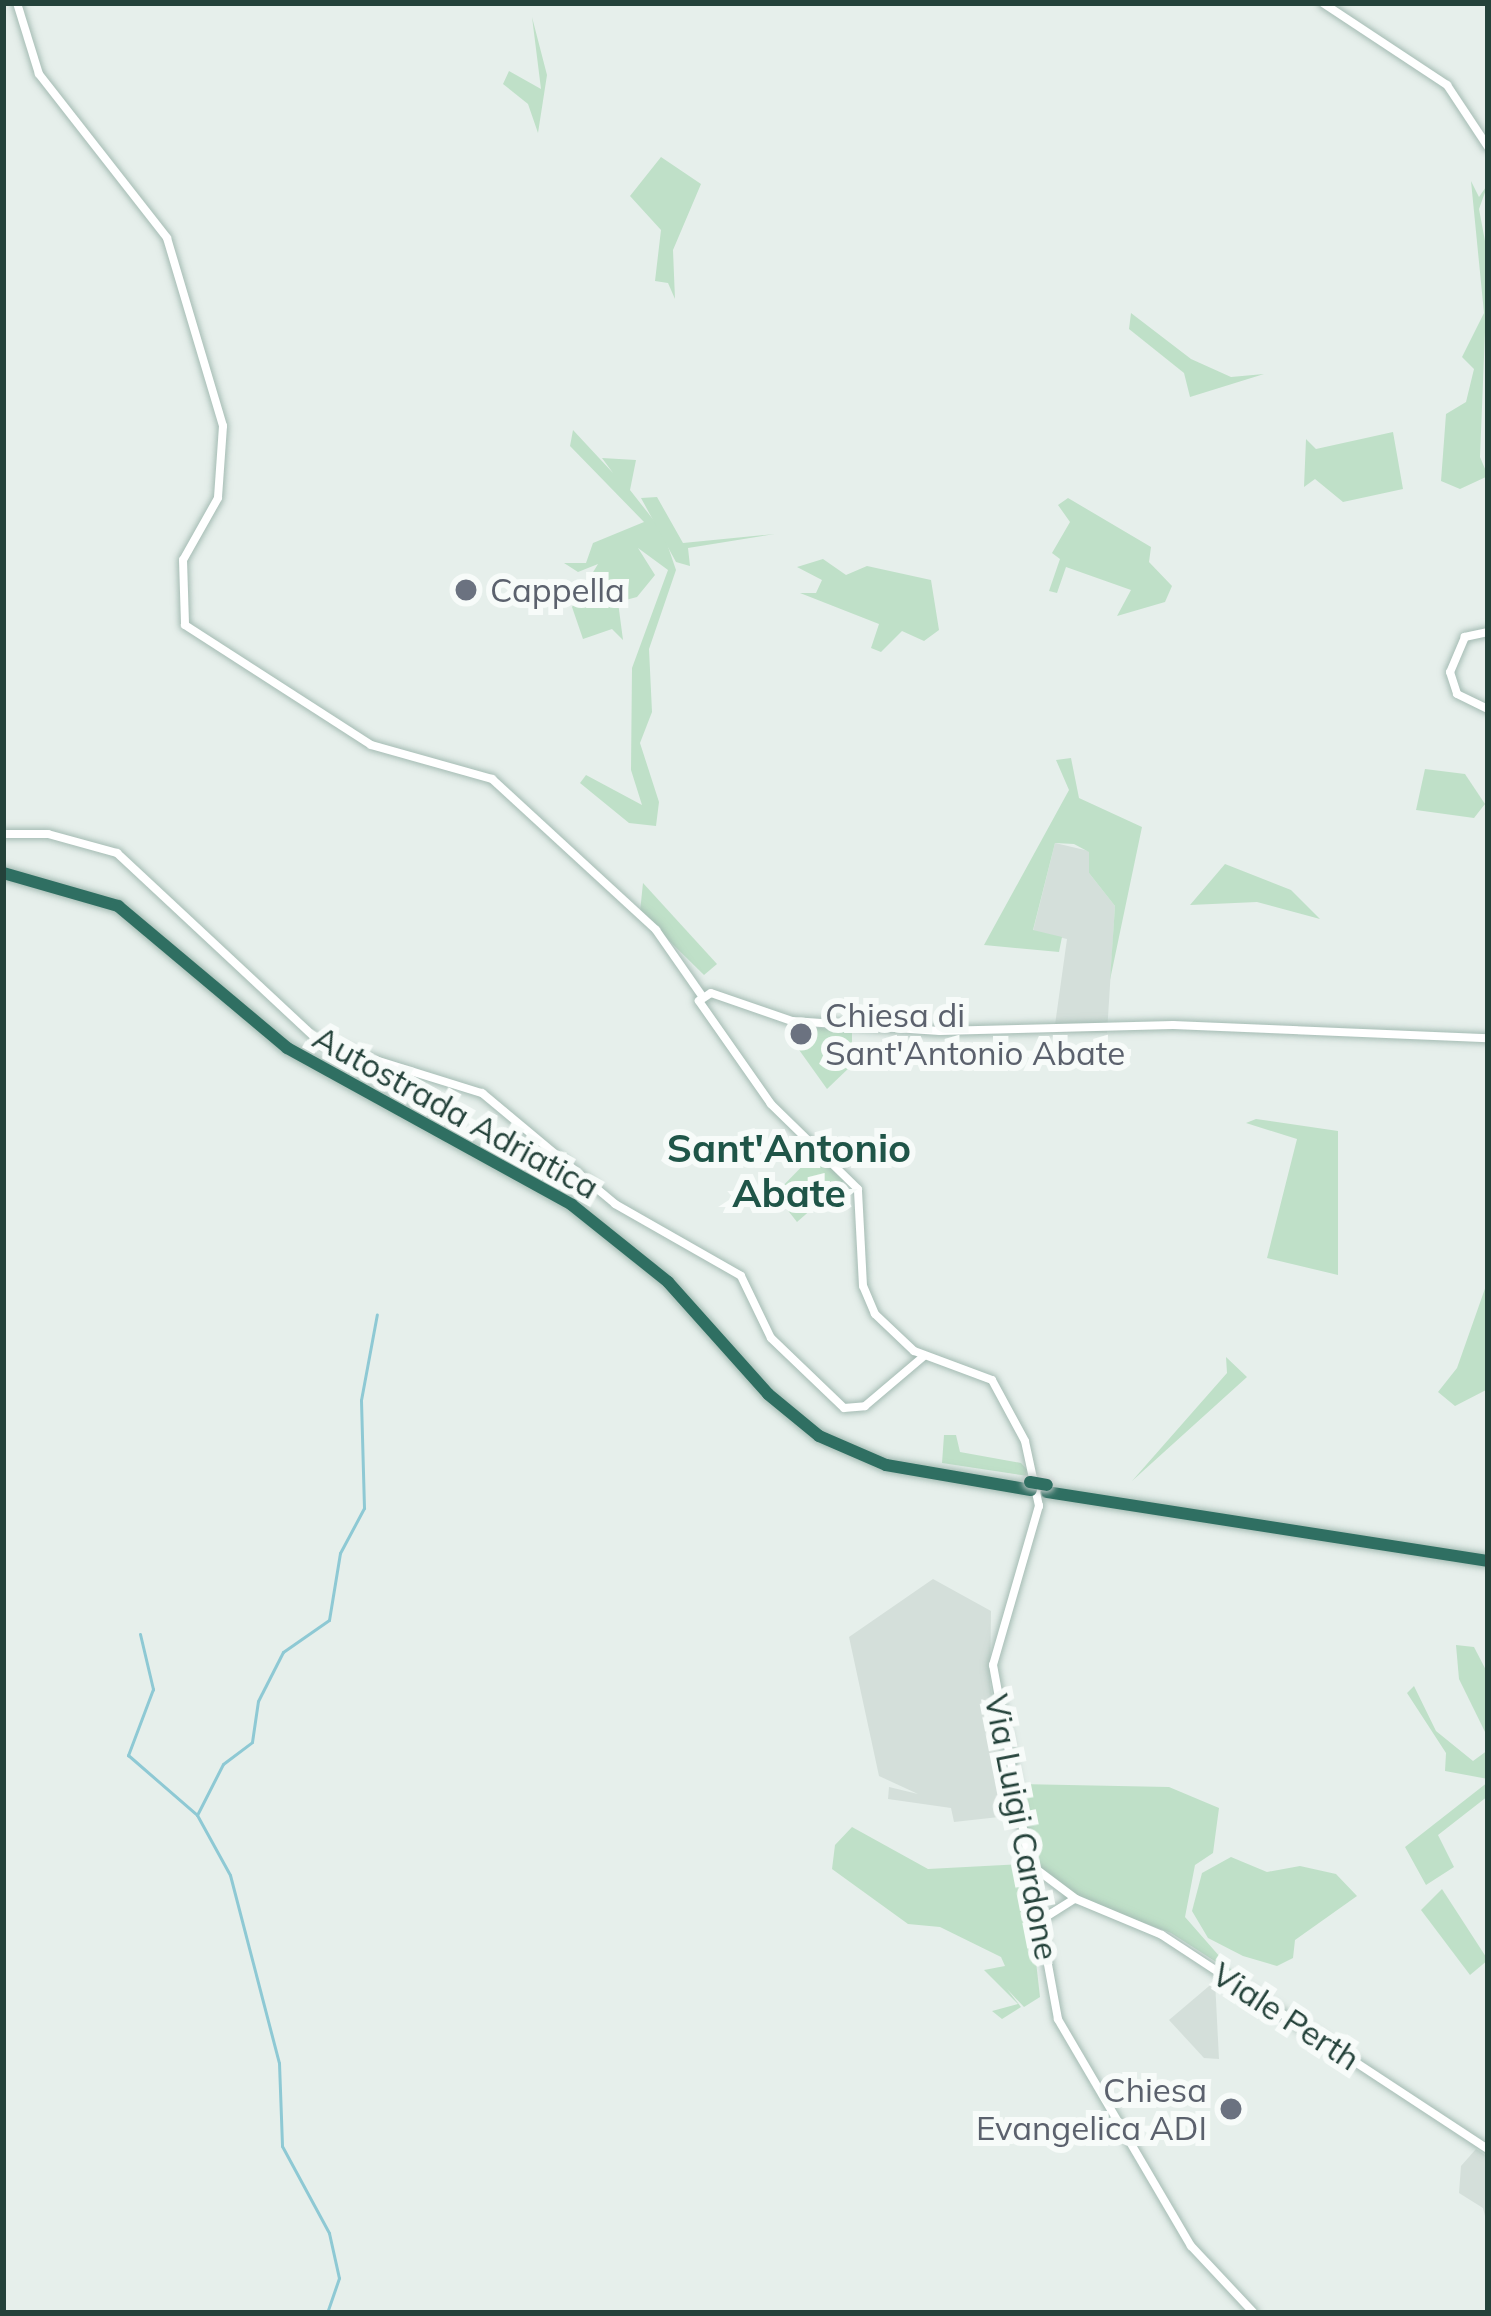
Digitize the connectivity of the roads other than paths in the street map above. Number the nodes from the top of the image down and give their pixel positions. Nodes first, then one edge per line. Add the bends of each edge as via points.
1 (6, 3) edge
2 (1323, 3) edge
3 (18, 8) edge
4 (1488, 147) edge
5 (1488, 632) edge
6 (1488, 710) edge
7 (3, 834) edge
8 (3, 869) edge
9 (702, 996) junction
10 (720, 1002) junction
11 (711, 1015) junction
12 (1488, 1038) edge
13 (924, 1356) junction
14 (1488, 1557) edge
15 (1031, 1865) junction
16 (1054, 1886) junction
17 (1036, 1888) junction
18 (1071, 1897) junction
19 (1043, 1928) junction
20 (1488, 2149) edge
21 (1254, 2313) edge

1 - 3 main road
2 - 4 main road via 1447,85
3 - 9 main road, Via Luigi Cardone via 39,74 166,238 191,346 223,426 218,498 183,560 184,625 371,745 492,779 626,901
5 - 6 main road via 1465,637 1450,672 1457,694
7 - 13 main road via 49,834 117,853 320,1043 482,1093 615,1204 741,1276 771,1338 844,1408 865,1406
8 - 14 highway, Autostrada Adriatica, bridge via 71,877 124,901 275,1031 621,1232 750,1370 828,1433 932,1470
9 - 10 main road
9 - 11 main road, Via Luigi Cardone via 700,1008
10 - 11 main road
10 - 12 main road via 792,1021 940,1031 1173,1025
11 - 13 main road, Via Luigi Cardone via 771,1104 852,1179 866,1297 889,1331
13 - 15 main road, Via Luigi Cardone via 992,1380 1039,1478 1037,1515 993,1664
15 - 16 main road, Viale Perth
15 - 17 main road, Via Luigi Cardone
16 - 17 main road
16 - 18 main road, Viale Perth
17 - 18 main road, Viale Perth
17 - 19 main road, Via Luigi Cardone
18 - 19 main road via 1048,1909
18 - 20 main road, Viale Perth via 1162,1935
19 - 21 main road, Via Luigi Cardone via 1058,2019 1079,2066 1191,2246

